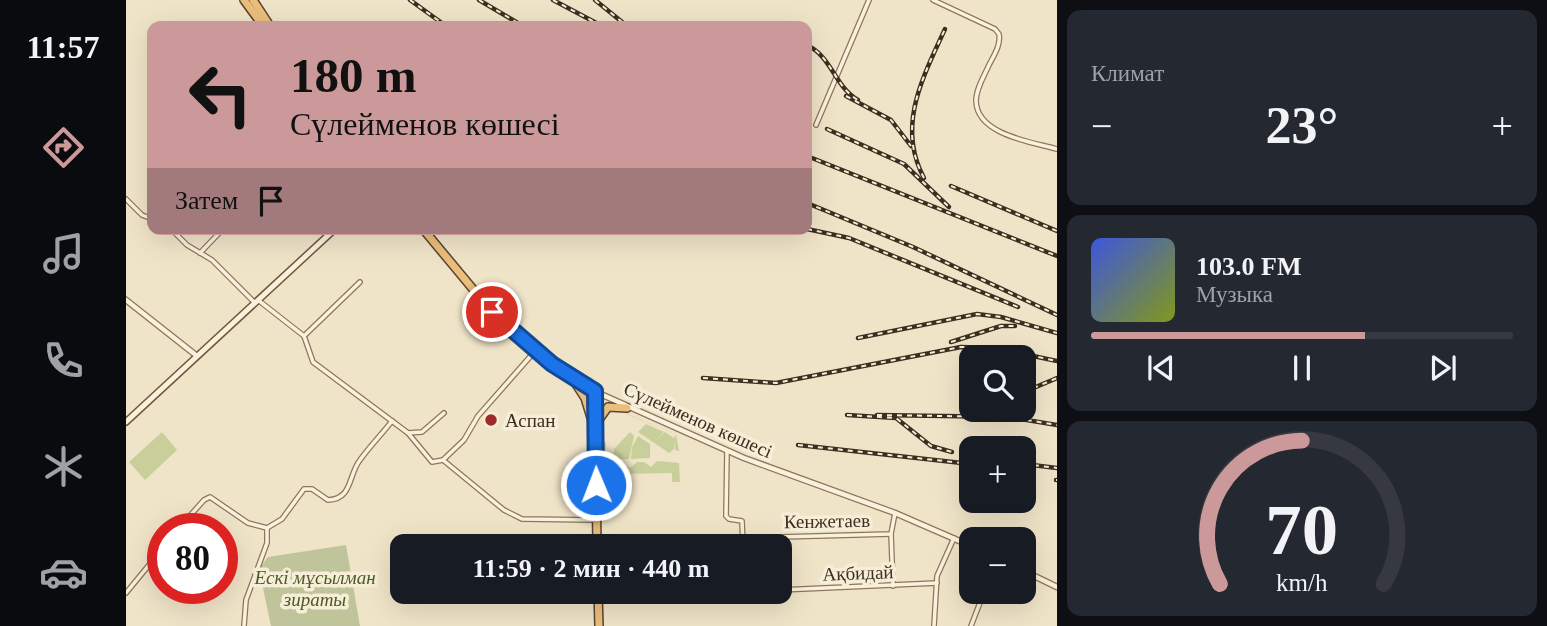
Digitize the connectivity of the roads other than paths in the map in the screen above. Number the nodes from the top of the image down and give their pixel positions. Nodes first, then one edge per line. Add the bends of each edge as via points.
1 (244, 0) edge
2 (253, 0) edge
3 (869, 0) edge
4 (933, 0) edge
5 (259, 21) edge
6 (267, 21) edge
7 (816, 125) dead end
8 (1057, 149) edge
9 (126, 199) edge
10 (147, 217) edge
11 (178, 235) edge
12 (217, 235) edge
13 (329, 235) edge
14 (427, 235) edge
15 (200, 254) junction
16 (360, 282) dead end
17 (126, 300) edge
18 (256, 302) junction
19 (304, 336) junction
20 (536, 351) junction
21 (197, 356) junction
22 (559, 368) junction
23 (595, 391) junction
24 (627, 408) junction
25 (444, 412) dead end
26 (393, 421) junction
27 (126, 422) edge
28 (408, 433) junction
29 (595, 439) junction
30 (727, 451) junction
31 (443, 460) junction
32 (192, 513) edge
33 (234, 513) edge
34 (895, 513) junction
35 (238, 516) edge
36 (597, 520) junction
37 (267, 528) junction
38 (597, 534) edge
39 (743, 534) edge
40 (891, 534) junction
41 (792, 537) edge
42 (954, 538) junction
43 (959, 540) edge
44 (147, 567) edge
45 (1036, 577) edge
46 (937, 583) junction
47 (893, 586) junction
48 (1057, 587) edge
49 (792, 590) edge
50 (126, 593) edge
51 (599, 604) edge
52 (979, 604) edge
53 (244, 626) edge
54 (600, 626) edge
55 (934, 626) edge
56 (971, 626) edge

1 - 5 highway
2 - 6 highway
3 - 7 street
4 - 8 street via 999,34 999,45 977,94 983,120 1002,132
9 - 10 street
11 - 15 street
12 - 15 street
13 - 18 main road
14 - 20 highway, Сүлейменов көшесі via 478,297
15 - 18 street
16 - 19 street
17 - 21 street
18 - 19 street
18 - 21 main road
19 - 26 street via 313,362
20 - 22 highway, Сүлейменов көшесі
20 - 31 street
21 - 27 main road
22 - 23 highway, Сүлейменов көшесі
22 - 29 highway via 584,394
23 - 24 street, Сүлейменов көшесі
23 - 29 highway
24 - 29 highway via 604,410
24 - 30 street, Сүлейменов көшесі
25 - 28 street via 422,432
26 - 28 street
26 - 37 street via 359,461 343,495 328,500 304,489 282,519
28 - 31 street via 432,462
29 - 36 highway
30 - 34 street, Сүлейменов көшесі
30 - 39 street via 726,516 742,522
31 - 36 street via 522,519
32 - 33 street via 204,500 214,497
34 - 40 street, Кенжетаев
34 - 42 street, Сүлейменов көшесі
35 - 37 street
36 - 38 highway
37 - 53 street via 267,543 246,600
40 - 41 street, Кенжетаев
40 - 47 street
42 - 43 street, Сүлейменов көшесі
42 - 46 street
44 - 50 street
45 - 48 street
46 - 47 street, Ақбидай
46 - 55 street
47 - 49 street, Ақбидай
51 - 54 highway
52 - 56 street

